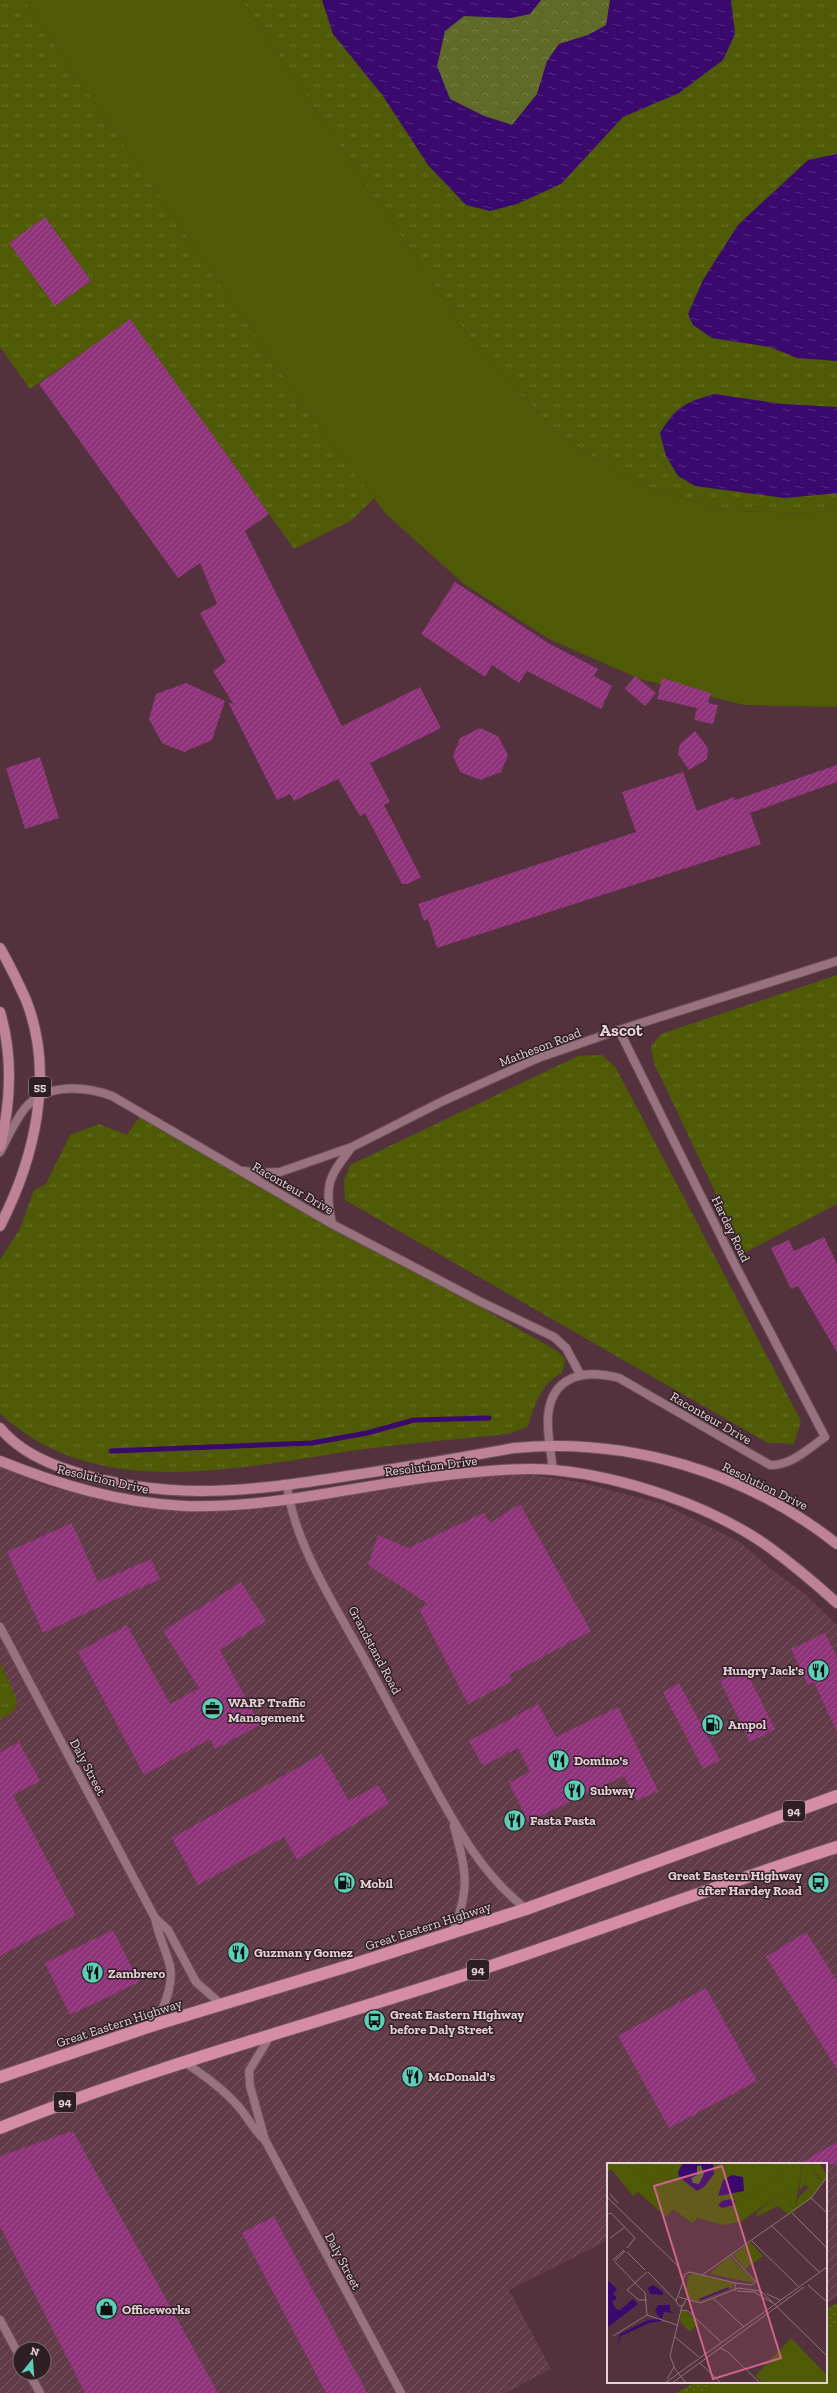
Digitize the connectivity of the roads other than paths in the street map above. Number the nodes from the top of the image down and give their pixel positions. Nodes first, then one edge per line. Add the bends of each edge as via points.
1 (0, 948) edge
2 (837, 962) edge
3 (0, 1012) edge
4 (620, 1030) junction
5 (41, 1095) junction
6 (0, 1146) edge
7 (352, 1147) junction
8 (0, 1152) edge
9 (239, 1170) junction
10 (332, 1224) junction
11 (0, 1226) edge
12 (580, 1374) junction
13 (0, 1428) edge
14 (825, 1437) joint
15 (550, 1444) junction
16 (0, 1461) edge
17 (553, 1470) junction
18 (287, 1485) junction
19 (289, 1499) junction
20 (837, 1544) edge
21 (837, 1603) edge
22 (0, 1627) edge
23 (837, 1796) edge
24 (453, 1822) junction
25 (837, 1847) edge
26 (526, 1909) junction
27 (155, 1918) junction
28 (452, 1933) junction
29 (222, 2004) junction
30 (157, 2024) junction
31 (270, 2036) junction
32 (184, 2062) junction
33 (0, 2078) edge
34 (0, 2128) edge
35 (265, 2140) junction
36 (0, 2320) edge
37 (12, 2342) edge
38 (33, 2381) edge
39 (40, 2393) edge
40 (401, 2393) edge

1 - 5 main road, 55 via 26,1000 38,1052
2 - 4 street, Matheson Road
3 - 6 main road, 55 via 8,1053 10,1088
4 - 7 street, Matheson Road via 538,1058 443,1101
4 - 14 street, Hardey Road via 735,1265
5 - 8 street, Raconteur Drive via 26,1106
5 - 9 street, Raconteur Drive via 70,1088 101,1092
5 - 11 main road, 55 via 26,1162
7 - 9 street, Matheson Road via 280,1172
7 - 10 street, Matheson Road via 328,1183 327,1202
9 - 10 street, Raconteur Drive
10 - 12 street, Raconteur Drive via 478,1301 554,1337 566,1348
12 - 14 street, Raconteur Drive via 599,1373 619,1378 770,1465 788,1462
12 - 15 street via 566,1381 555,1396 548,1416
13 - 18 main road, Resolution Drive via 41,1459 86,1476 123,1484 196,1492 228,1492
15 - 17 street
15 - 18 main road, Resolution Drive
15 - 20 main road, Resolution Drive via 627,1451 670,1460 703,1471 788,1511 820,1530
16 - 19 main road, Resolution Drive via 69,1487 154,1504 218,1506
17 - 19 main road, Resolution Drive via 456,1474
17 - 21 main road, Resolution Drive via 626,1485 677,1500 710,1514 767,1546
18 - 19 street, Grandstand Road
19 - 24 street, Grandstand Road via 309,1557
22 - 27 street, Daly Street
23 - 26 highway, Great Eastern Highway / 94
24 - 26 street, Grandstand Road via 490,1875 506,1893
24 - 28 street, Grandstand Road via 466,1883 463,1903
25 - 31 highway, 94 via 457,1977
26 - 28 highway, Great Eastern Highway / 94
27 - 29 street, Daly Street via 168,1930 196,1982
27 - 30 street, Daly Street via 170,1967 167,1996
28 - 29 highway, Great Eastern Highway / 94
29 - 30 highway, Great Eastern Highway / 94
30 - 33 highway, Great Eastern Highway / 94
31 - 32 highway, 94
31 - 35 street, Daly Street via 250,2070 250,2086
32 - 34 highway, 94 via 77,2097
32 - 35 street, Daly Street via 216,2083 239,2107 256,2133
35 - 40 street, Daly Street
36 - 37 street
38 - 39 street

